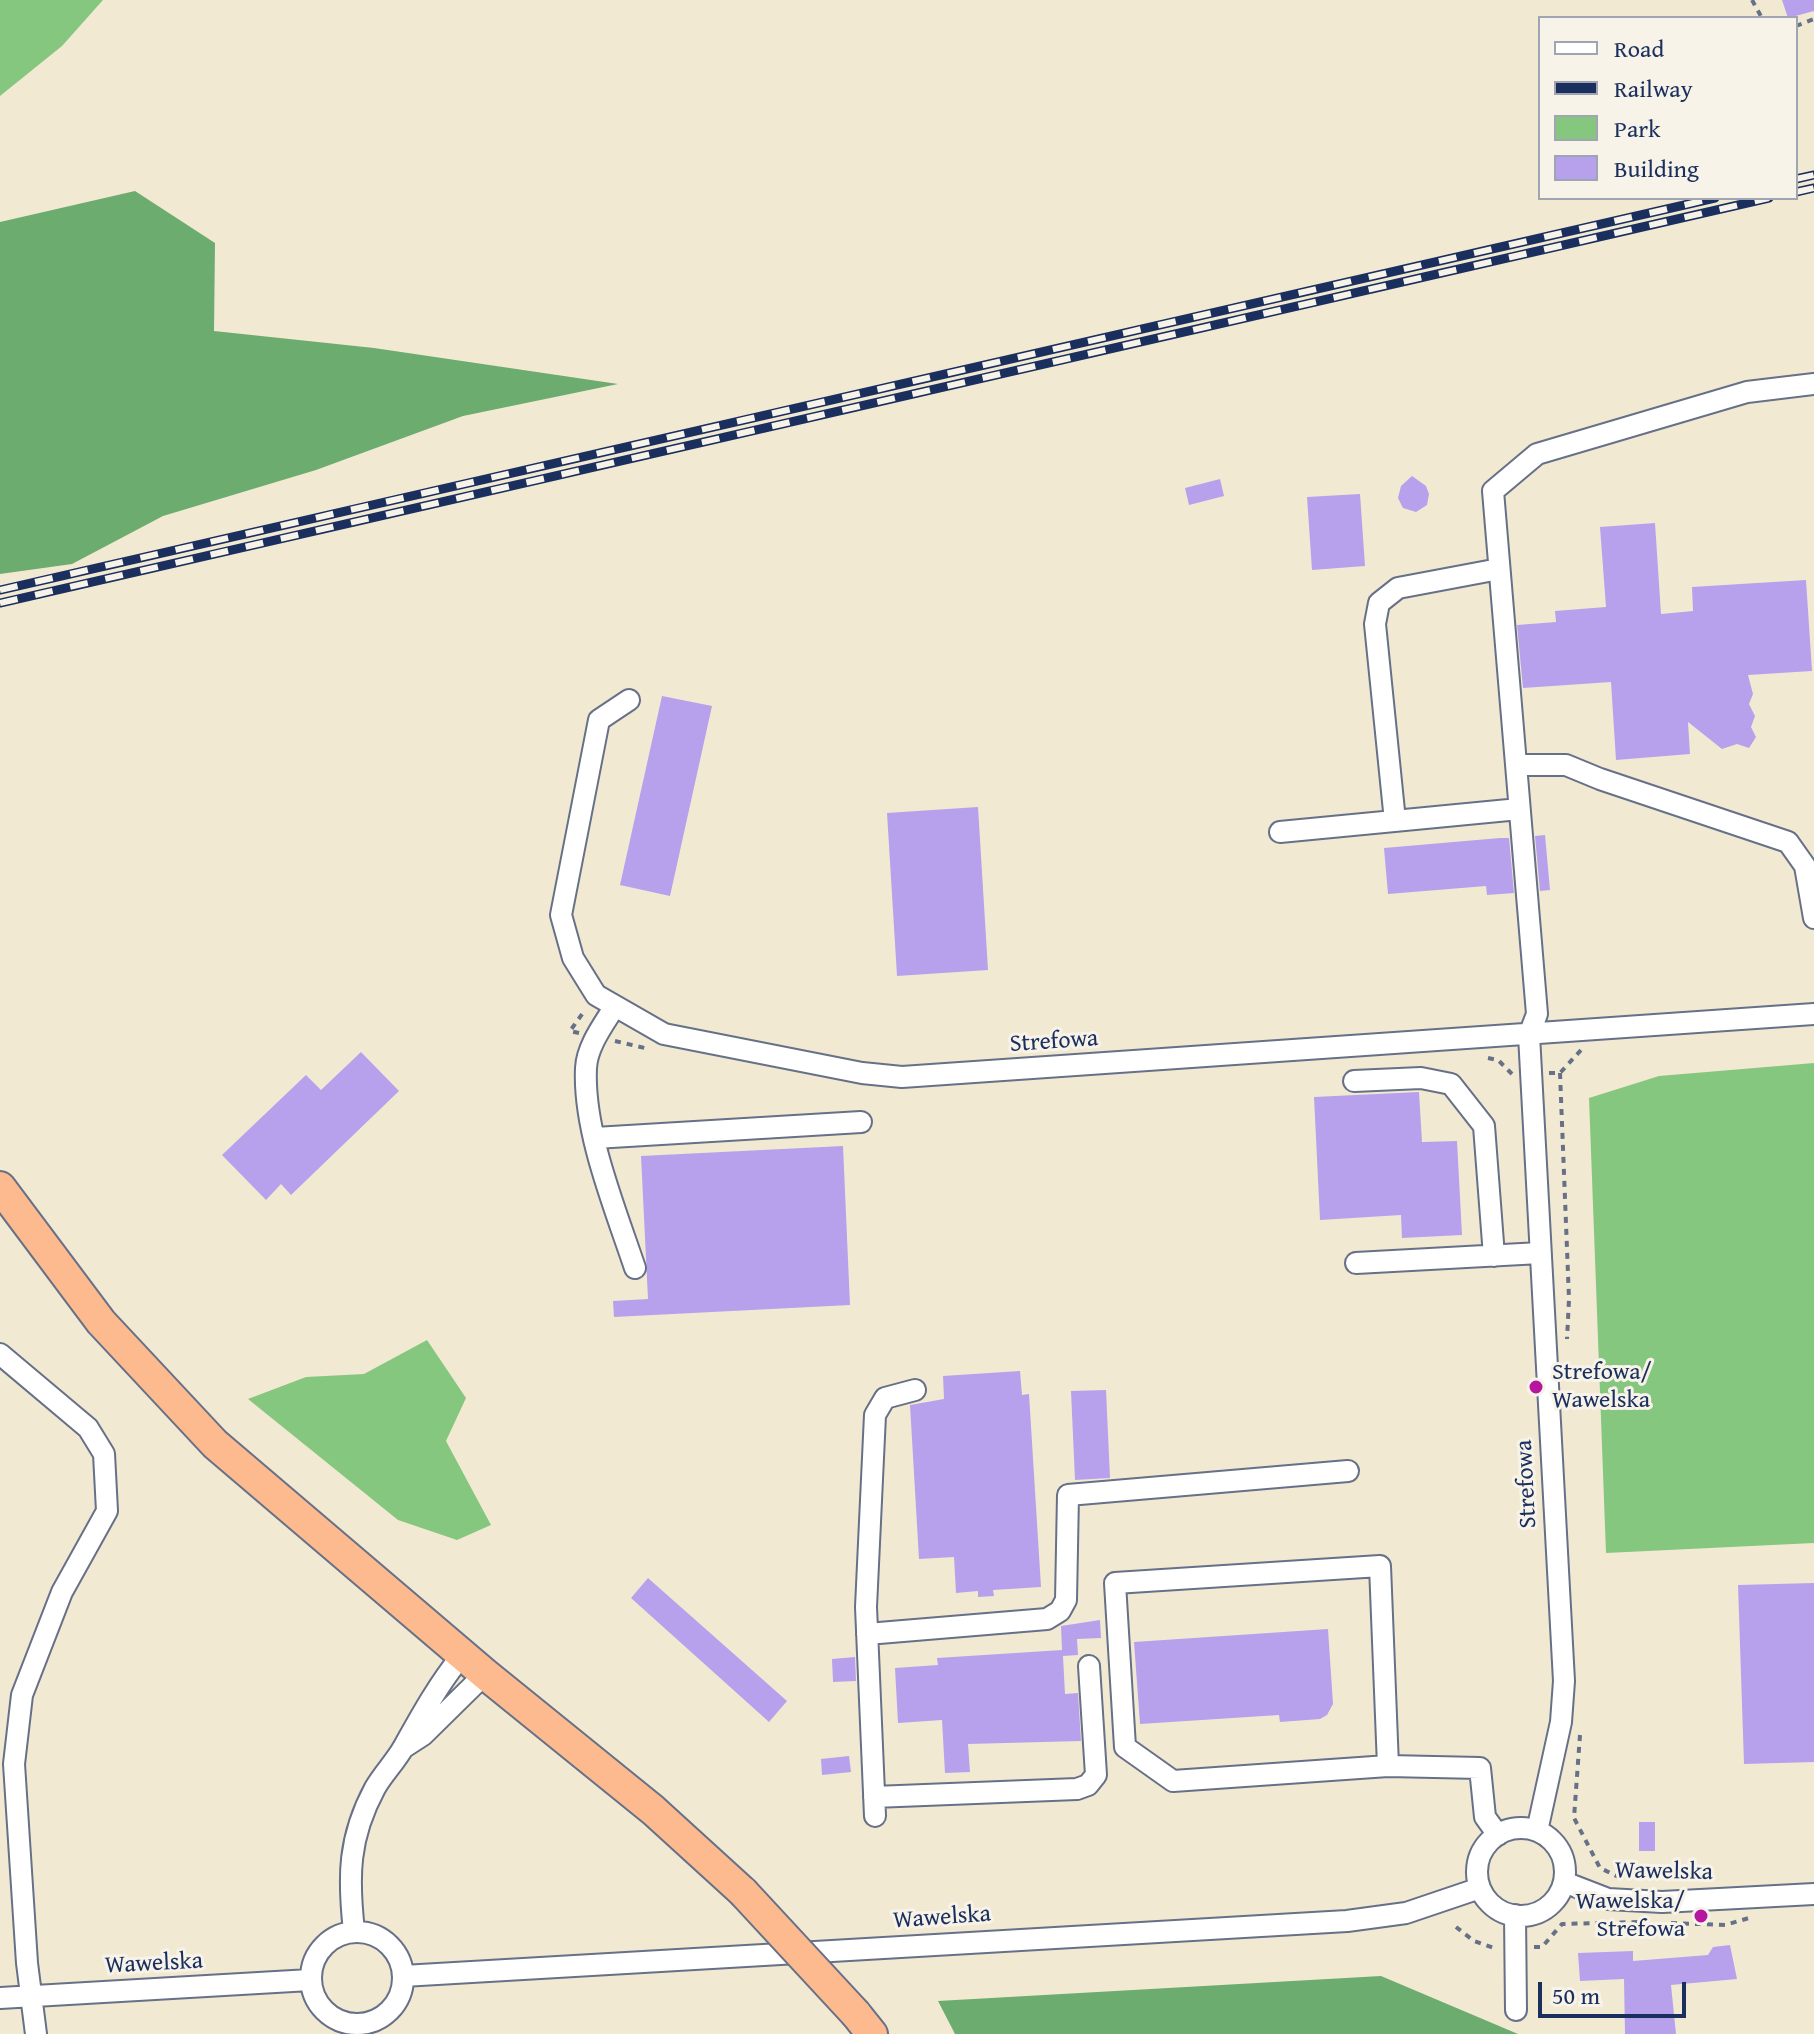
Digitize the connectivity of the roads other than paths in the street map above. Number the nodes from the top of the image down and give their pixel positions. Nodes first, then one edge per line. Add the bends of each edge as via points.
1 (1814, 384) edge
2 (1499, 569) junction
3 (629, 700) dead end
4 (1516, 765) junction
5 (1519, 809) junction
6 (1395, 821) junction
7 (1280, 832) dead end
8 (1814, 918) edge
9 (615, 1006) junction
10 (1814, 1014) edge
11 (1529, 1035) junction
12 (1354, 1081) dead end
13 (861, 1122) dead end
14 (595, 1138) junction
15 (0, 1187) edge
16 (1540, 1253) junction
17 (1494, 1256) junction
18 (1356, 1263) dead end
19 (635, 1268) dead end
20 (0, 1354) edge
21 (915, 1390) dead end
22 (1348, 1471) dead end
23 (867, 1634) junction
24 (474, 1664) junction
25 (1089, 1666) dead end
26 (403, 1748) junction
27 (1388, 1766) junction
28 (1537, 1831) junction
29 (1498, 1835) junction
30 (1564, 1882) junction
31 (1480, 1888) junction
32 (1814, 1894) edge
33 (1515, 1915) junction
34 (354, 1931) junction
35 (403, 1976) junction
36 (310, 1980) junction
37 (31, 1997) junction
38 (0, 1998) edge
39 (1516, 2010) dead end
40 (864, 2024) edge
41 (359, 2029) edge
42 (36, 2034) edge

1 - 2 street via 1747,392 1537,454 1493,491
2 - 4 street
2 - 6 street via 1398,588 1379,603 1375,624
3 - 9 street, Strefowa via 599,720 561,915 573,958 596,995
4 - 5 street
4 - 8 street via 1566,765 1788,842 1805,866
5 - 6 street
5 - 11 street via 1537,1014
6 - 7 street
9 - 11 street, Strefowa via 664,1034 902,1077
9 - 14 street via 586,1066
10 - 11 street, Strefowa
11 - 16 street, Strefowa
12 - 17 street via 1421,1078 1451,1084 1484,1126
13 - 14 street
14 - 19 street
15 - 24 highway via 101,1322 186,1415
16 - 17 street
16 - 28 street, Strefowa via 1564,1692
17 - 18 street
20 - 37 street via 88,1428 104,1454 105,1468 107,1511 62,1592 22,1695 14,1764
21 - 23 street via 885,1398 875,1415
22 - 23 street via 1068,1495 1066,1600 1060,1611 1047,1619
23 - 25 street via 874,1806 1088,1785 1096,1775
24 - 26 street via 423,1735
24 - 26 street via 427,1700
24 - 40 highway, bridge via 653,1810 743,1892
26 - 34 street via 375,1789 353,1845 348,1882
27 - 27 street via 1380,1566 1115,1583 1125,1747 1173,1781
27 - 29 street via 1480,1768 1485,1817
28 - 29 street via 1522,1828
28 - 30 street via 1560,1852
29 - 31 street via 1479,1860
30 - 32 street, Wawelska via 1608,1899 1662,1902
30 - 33 street via 1549,1906
31 - 33 street via 1498,1909
31 - 35 street, Wawelska via 1406,1913 1347,1921
33 - 39 street
34 - 35 street via 388,1943
34 - 36 street via 322,1946
35 - 41 street via 391,2009
36 - 37 street, Wawelska
36 - 41 street via 325,2012
37 - 38 street, Wawelska
37 - 42 street

